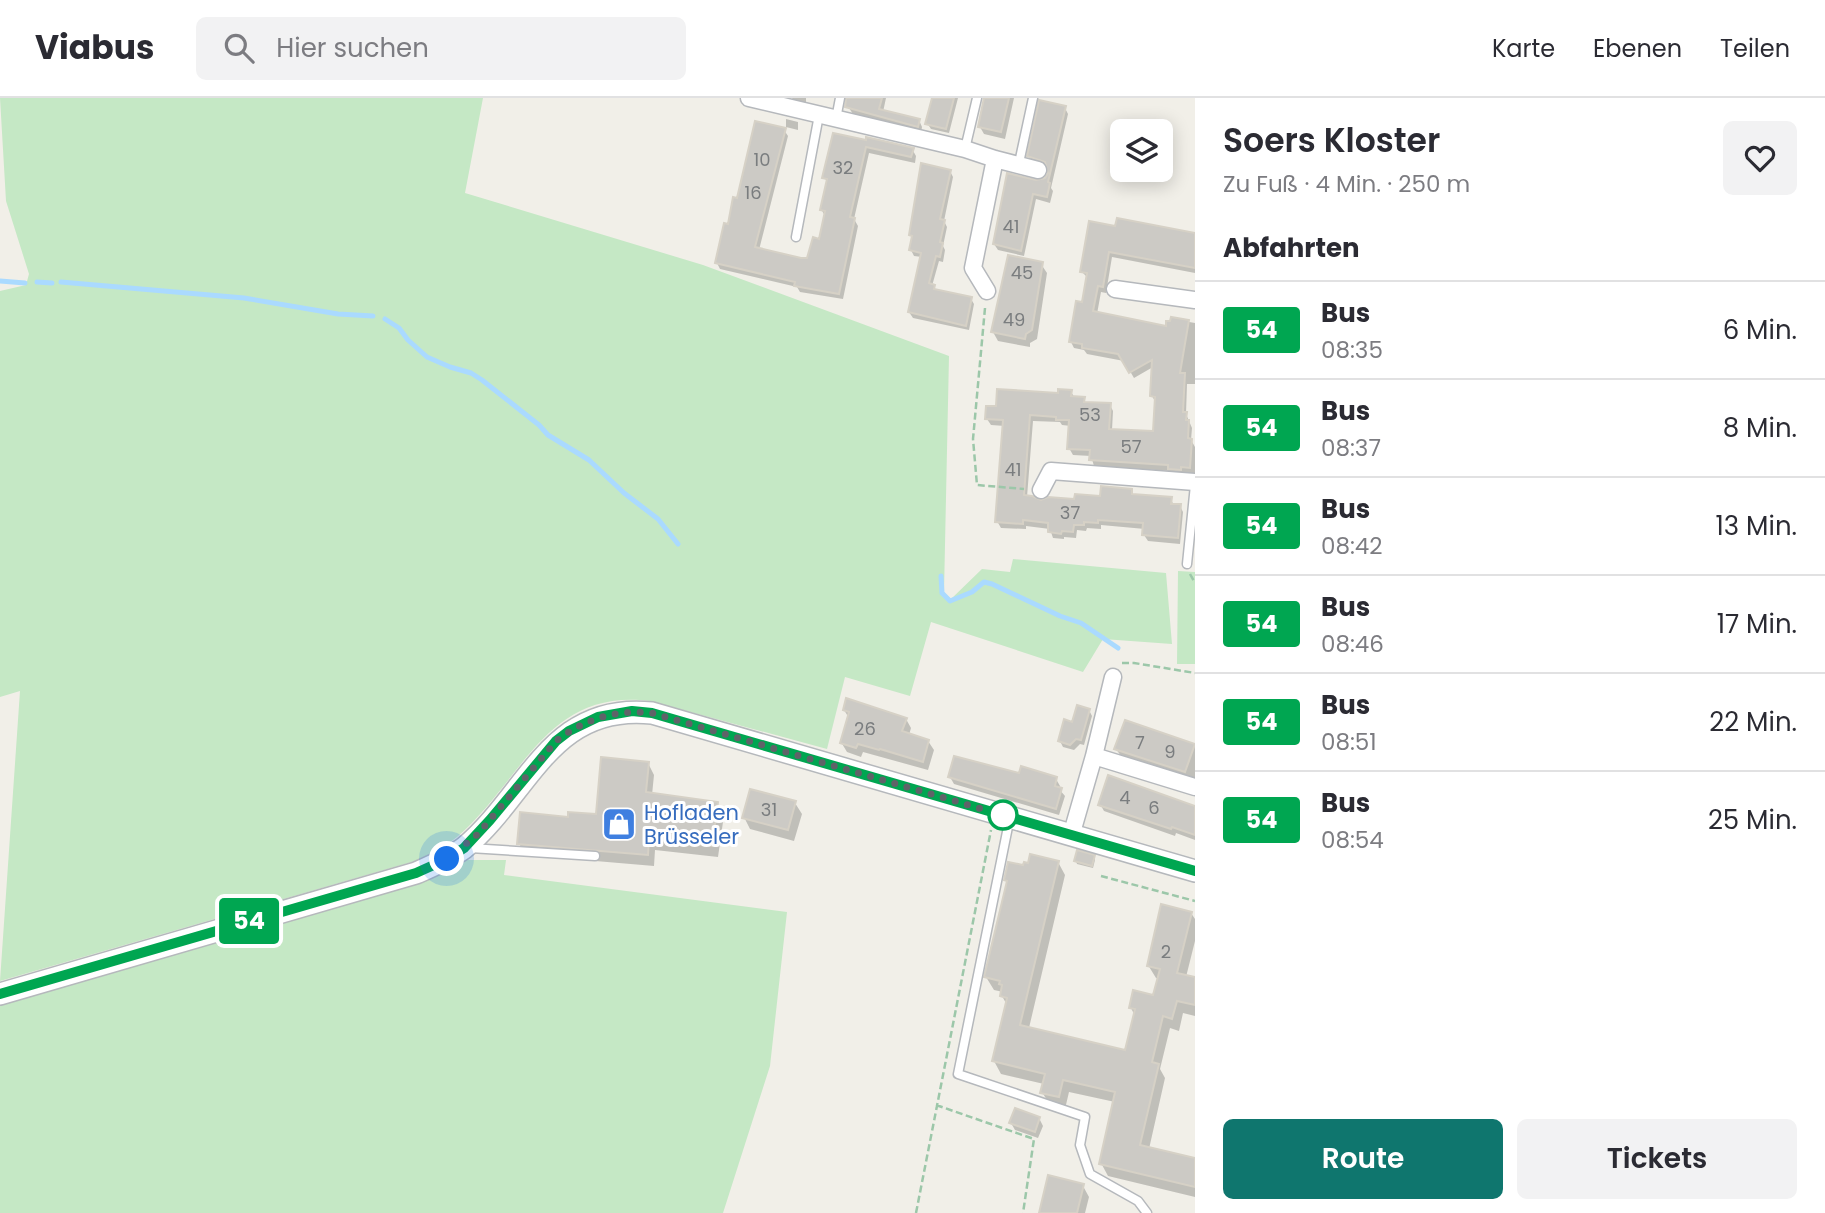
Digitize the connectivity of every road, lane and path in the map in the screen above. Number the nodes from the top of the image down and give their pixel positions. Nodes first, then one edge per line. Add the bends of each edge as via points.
1 (749, 98) edge
2 (840, 98) edge
3 (977, 98) edge
4 (1032, 98) edge
5 (819, 115) junction
6 (836, 120) junction
7 (965, 149) junction
8 (995, 159) junction
9 (1019, 163) junction
10 (1038, 170) dead end
11 (796, 237) dead end
12 (1115, 289) dead end
13 (987, 291) joint
14 (1195, 300) edge
15 (1195, 483) edge
16 (1041, 490) joint
17 (1187, 564) dead end
18 (1195, 673) edge
19 (1113, 677) joint
20 (1094, 756) junction
21 (1195, 787) edge
22 (1003, 815) junction
23 (1071, 836) junction
24 (464, 848) junction
25 (594, 856) dead end
26 (1195, 871) edge
27 (1101, 876) dead end
28 (1195, 901) edge
29 (0, 994) edge
30 (936, 1105) junction
31 (916, 1213) edge
32 (1023, 1213) edge
33 (1147, 1213) edge

1 - 5 street
2 - 6 lane
3 - 7 lane
4 - 9 lane
5 - 6 street
5 - 11 lane
6 - 7 street
7 - 8 street
8 - 9 street
8 - 13 street via 973,268
9 - 10 street
12 - 14 street
13 - 16 path via 974,417 977,485
15 - 16 street via 1051,471
15 - 17 lane
18 - 19 path via 1119,663
19 - 20 street
20 - 21 street
20 - 23 street
22 - 23 street
22 - 24 street via 749,740 632,711 598,717 556,741
22 - 30 path
22 - 33 lane via 958,1074 1085,1117 1080,1145 1090,1174 1138,1201
23 - 26 street
24 - 25 lane
24 - 29 street via 416,873
27 - 28 path
30 - 31 path
30 - 32 path via 1034,1139

